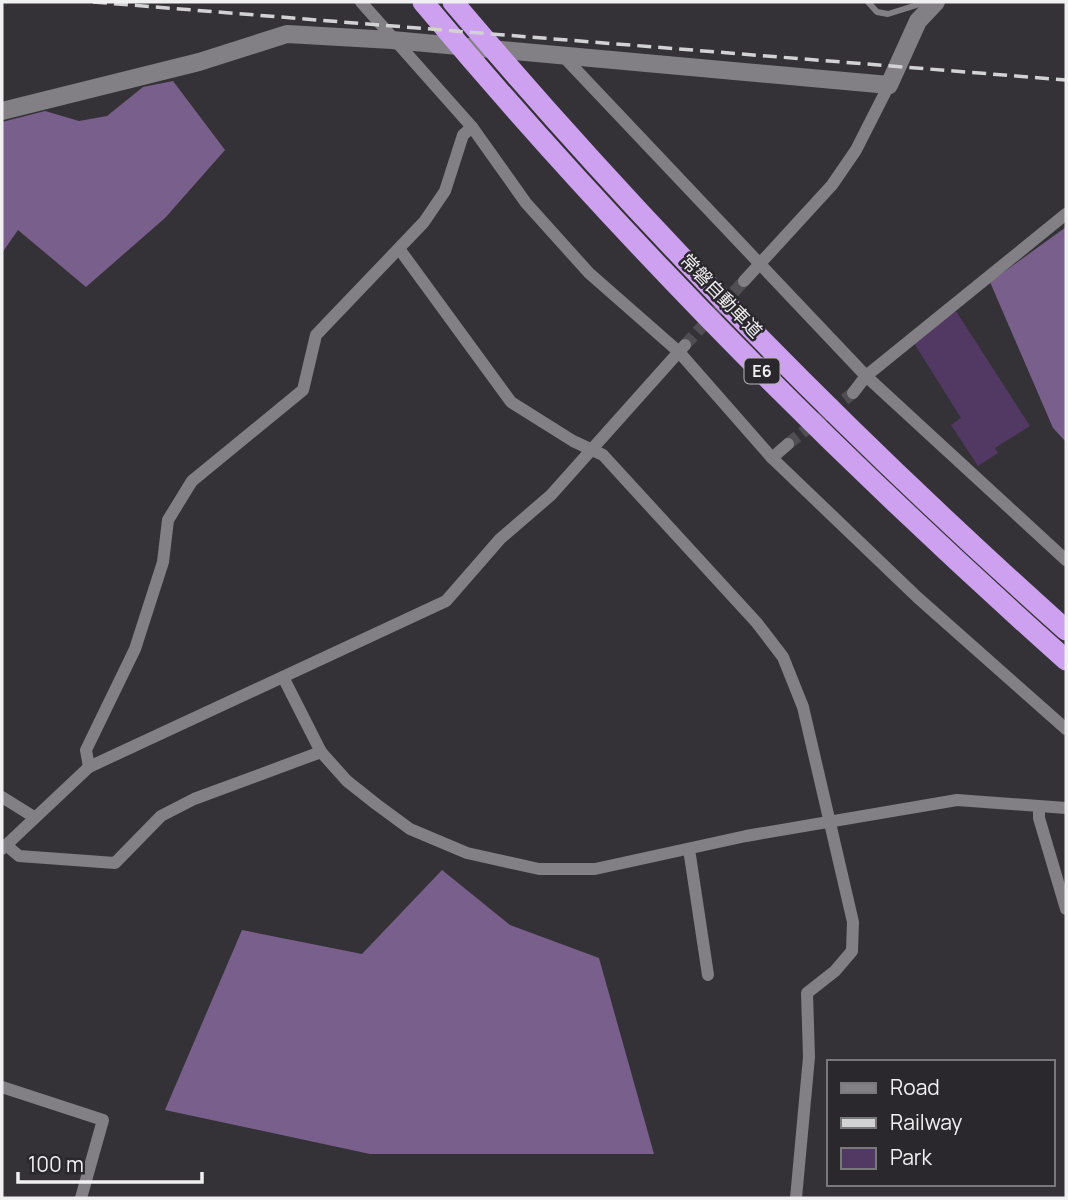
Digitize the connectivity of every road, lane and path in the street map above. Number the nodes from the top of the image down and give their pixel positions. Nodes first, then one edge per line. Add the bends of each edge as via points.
1 (361, 2) edge
2 (869, 2) edge
3 (932, 6) edge
4 (428, 8) edge
5 (459, 9) edge
6 (392, 40) junction
7 (563, 56) junction
8 (889, 85) junction
9 (2, 111) edge
10 (472, 127) junction
11 (1066, 214) edge
12 (400, 250) junction
13 (759, 266) junction
14 (744, 281) tunnel mouth
15 (682, 348) junction
16 (866, 376) junction
17 (853, 393) tunnel mouth
18 (788, 444) tunnel mouth
19 (590, 449) junction
20 (772, 458) junction
21 (1066, 560) edge
22 (1066, 630) edge
23 (1066, 660) edge
24 (283, 677) junction
25 (1066, 729) edge
26 (321, 752) junction
27 (89, 767) junction
28 (2, 797) edge
29 (1039, 807) junction
30 (1066, 808) edge
31 (34, 817) junction
32 (828, 822) junction
33 (4, 847) edge
34 (689, 849) junction
35 (1066, 909) edge
36 (708, 975) dead end
37 (2, 1087) edge
38 (80, 1198) edge
39 (796, 1198) edge

1 - 6 street
2 - 3 lane via 877,12 888,14 920,4
3 - 8 street via 912,31
4 - 23 highway, 常磐自動車道 / E6 via 717,326 899,506
5 - 22 highway, 常磐自動車道 / E6 via 614,185 818,397
6 - 7 street
6 - 9 street via 287,34 199,62
6 - 10 street
7 - 8 street
7 - 13 street
8 - 13 street via 856,150 832,185
10 - 12 street via 463,135 445,191
10 - 15 street via 526,203 589,273
11 - 16 street
12 - 19 street via 511,402
12 - 27 street via 316,335 303,390 192,481 174,510 139,638 86,750
13 - 14 street
13 - 16 street
15 - 19 street
15 - 20 street
16 - 17 street
16 - 21 street
18 - 20 street
19 - 24 street via 446,601
19 - 32 street via 603,455 689,547 783,657 803,707
20 - 25 street via 917,597
24 - 26 street
24 - 27 street
26 - 33 street via 194,799 161,816 115,863 19,856
26 - 34 street via 347,781 410,829 490,860 539,869 595,869
27 - 31 street
28 - 31 street
29 - 30 street
29 - 32 street via 957,800
29 - 35 street
31 - 33 street
32 - 34 street
32 - 39 street via 853,922 852,951 807,993 809,1057
34 - 36 street
37 - 38 street via 103,1120

